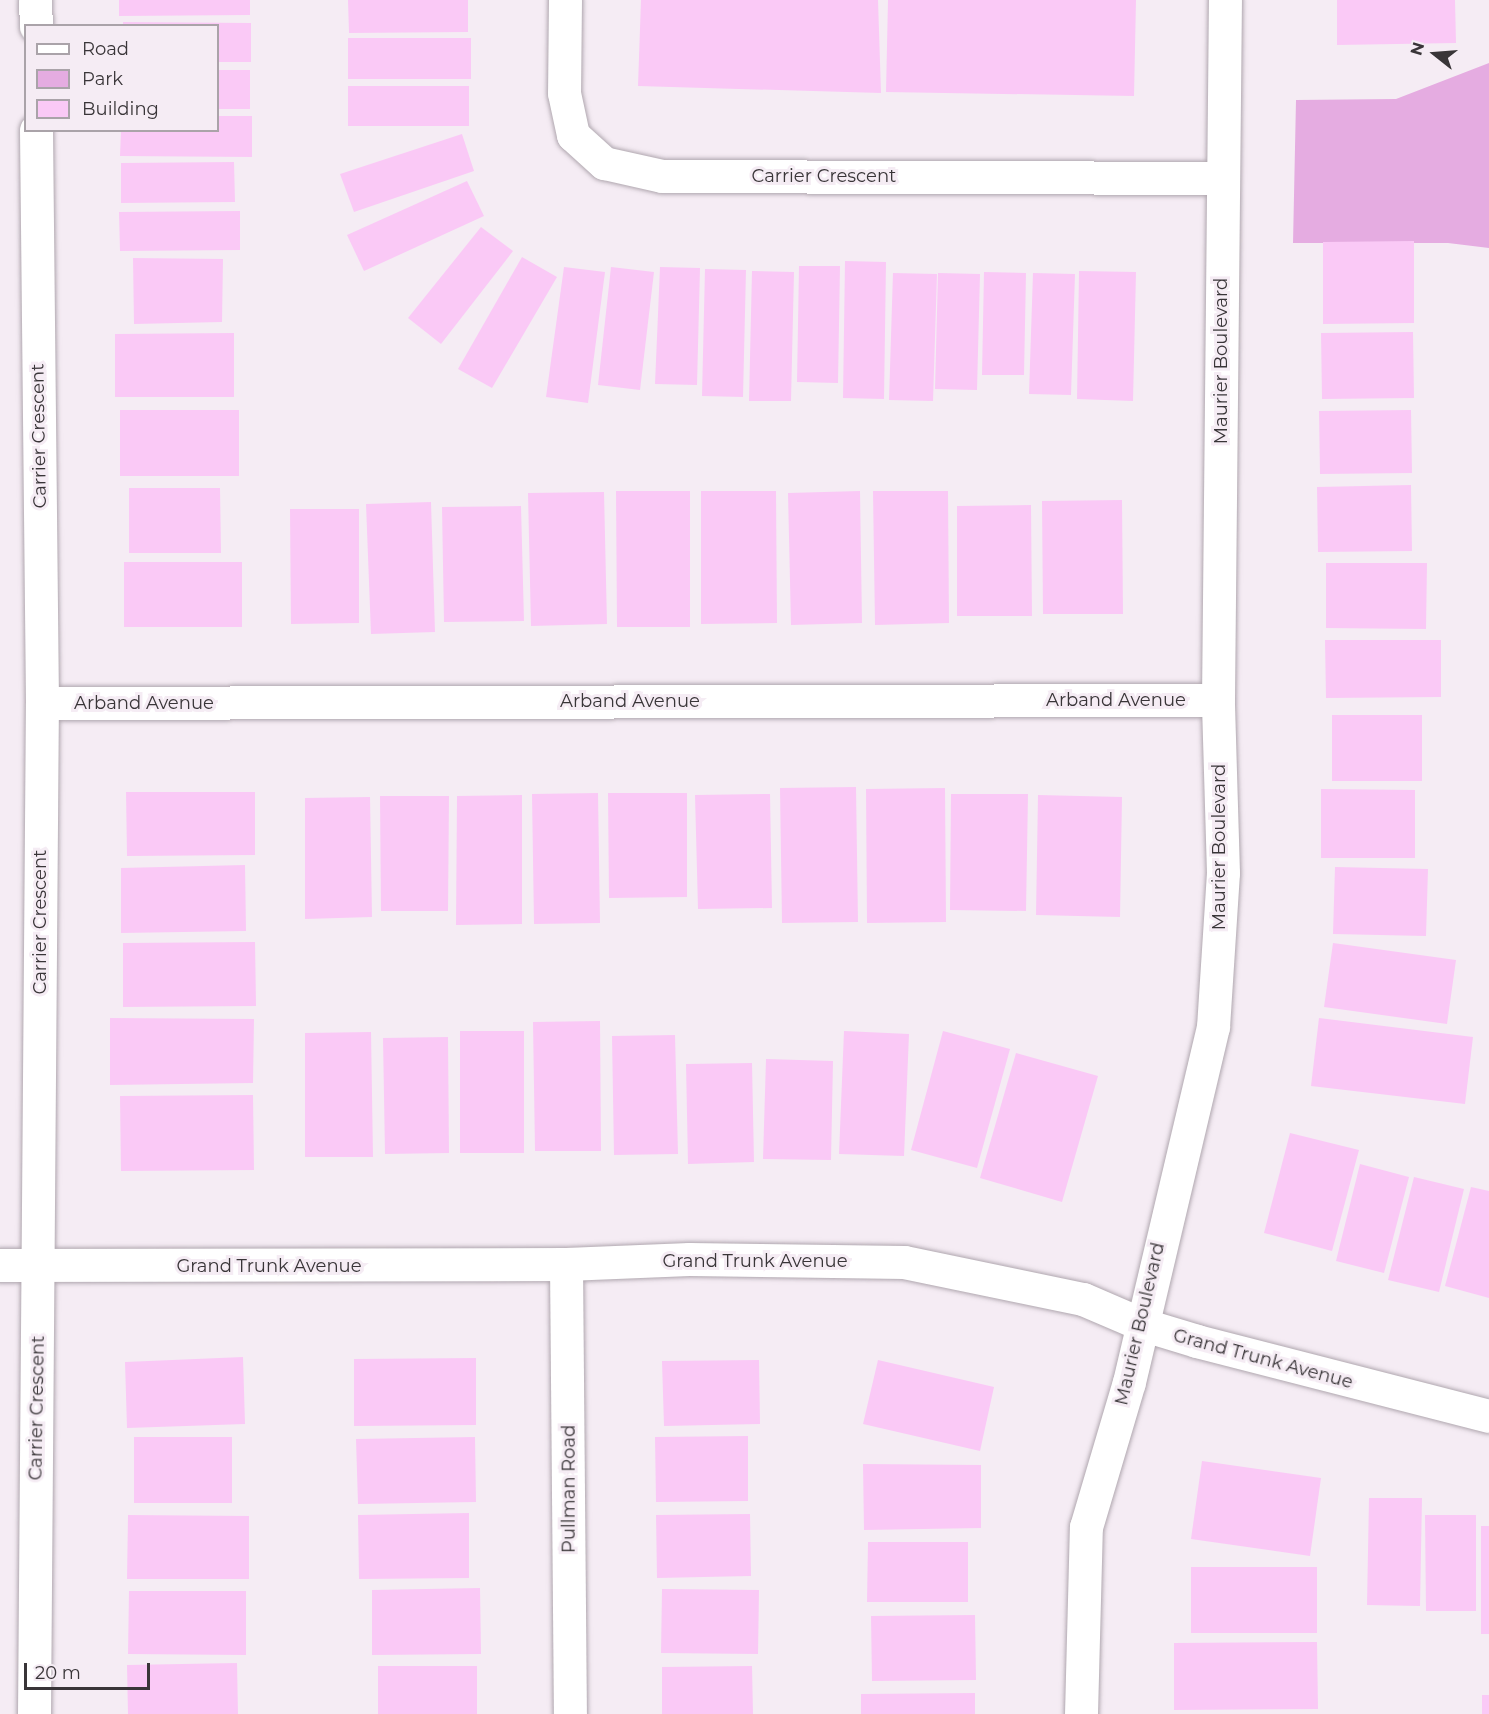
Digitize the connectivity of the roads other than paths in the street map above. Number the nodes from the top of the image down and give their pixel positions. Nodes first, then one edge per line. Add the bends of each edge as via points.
1 (35, 0) edge
2 (565, 0) edge
3 (1225, 0) edge
4 (36, 24) edge
5 (36, 132) edge
6 (1222, 178) junction
7 (1218, 700) junction
8 (42, 703) junction
9 (566, 1264) junction
10 (0, 1265) edge
11 (38, 1265) junction
12 (1141, 1324) junction
13 (1489, 1416) edge
14 (34, 1714) edge
15 (570, 1714) edge
16 (1081, 1714) edge

1 - 4 street
2 - 6 street, Carrier Crescent via 564,93 573,135 604,163 662,176
3 - 6 street, Maurier Boulevard
5 - 8 street, Carrier Crescent
6 - 7 street, Maurier Boulevard
7 - 8 street, Arband Avenue
7 - 12 street, Maurier Boulevard via 1223,873 1213,1027
8 - 11 street, Carrier Crescent
9 - 11 street, Grand Trunk Avenue
9 - 12 street, Grand Trunk Avenue via 689,1259 904,1262 1083,1299
9 - 15 street, Pullman Road
10 - 11 street, Grand Trunk Avenue
11 - 14 street, Carrier Crescent
12 - 13 street, Grand Trunk Avenue
12 - 16 street, Maurier Boulevard via 1086,1527

